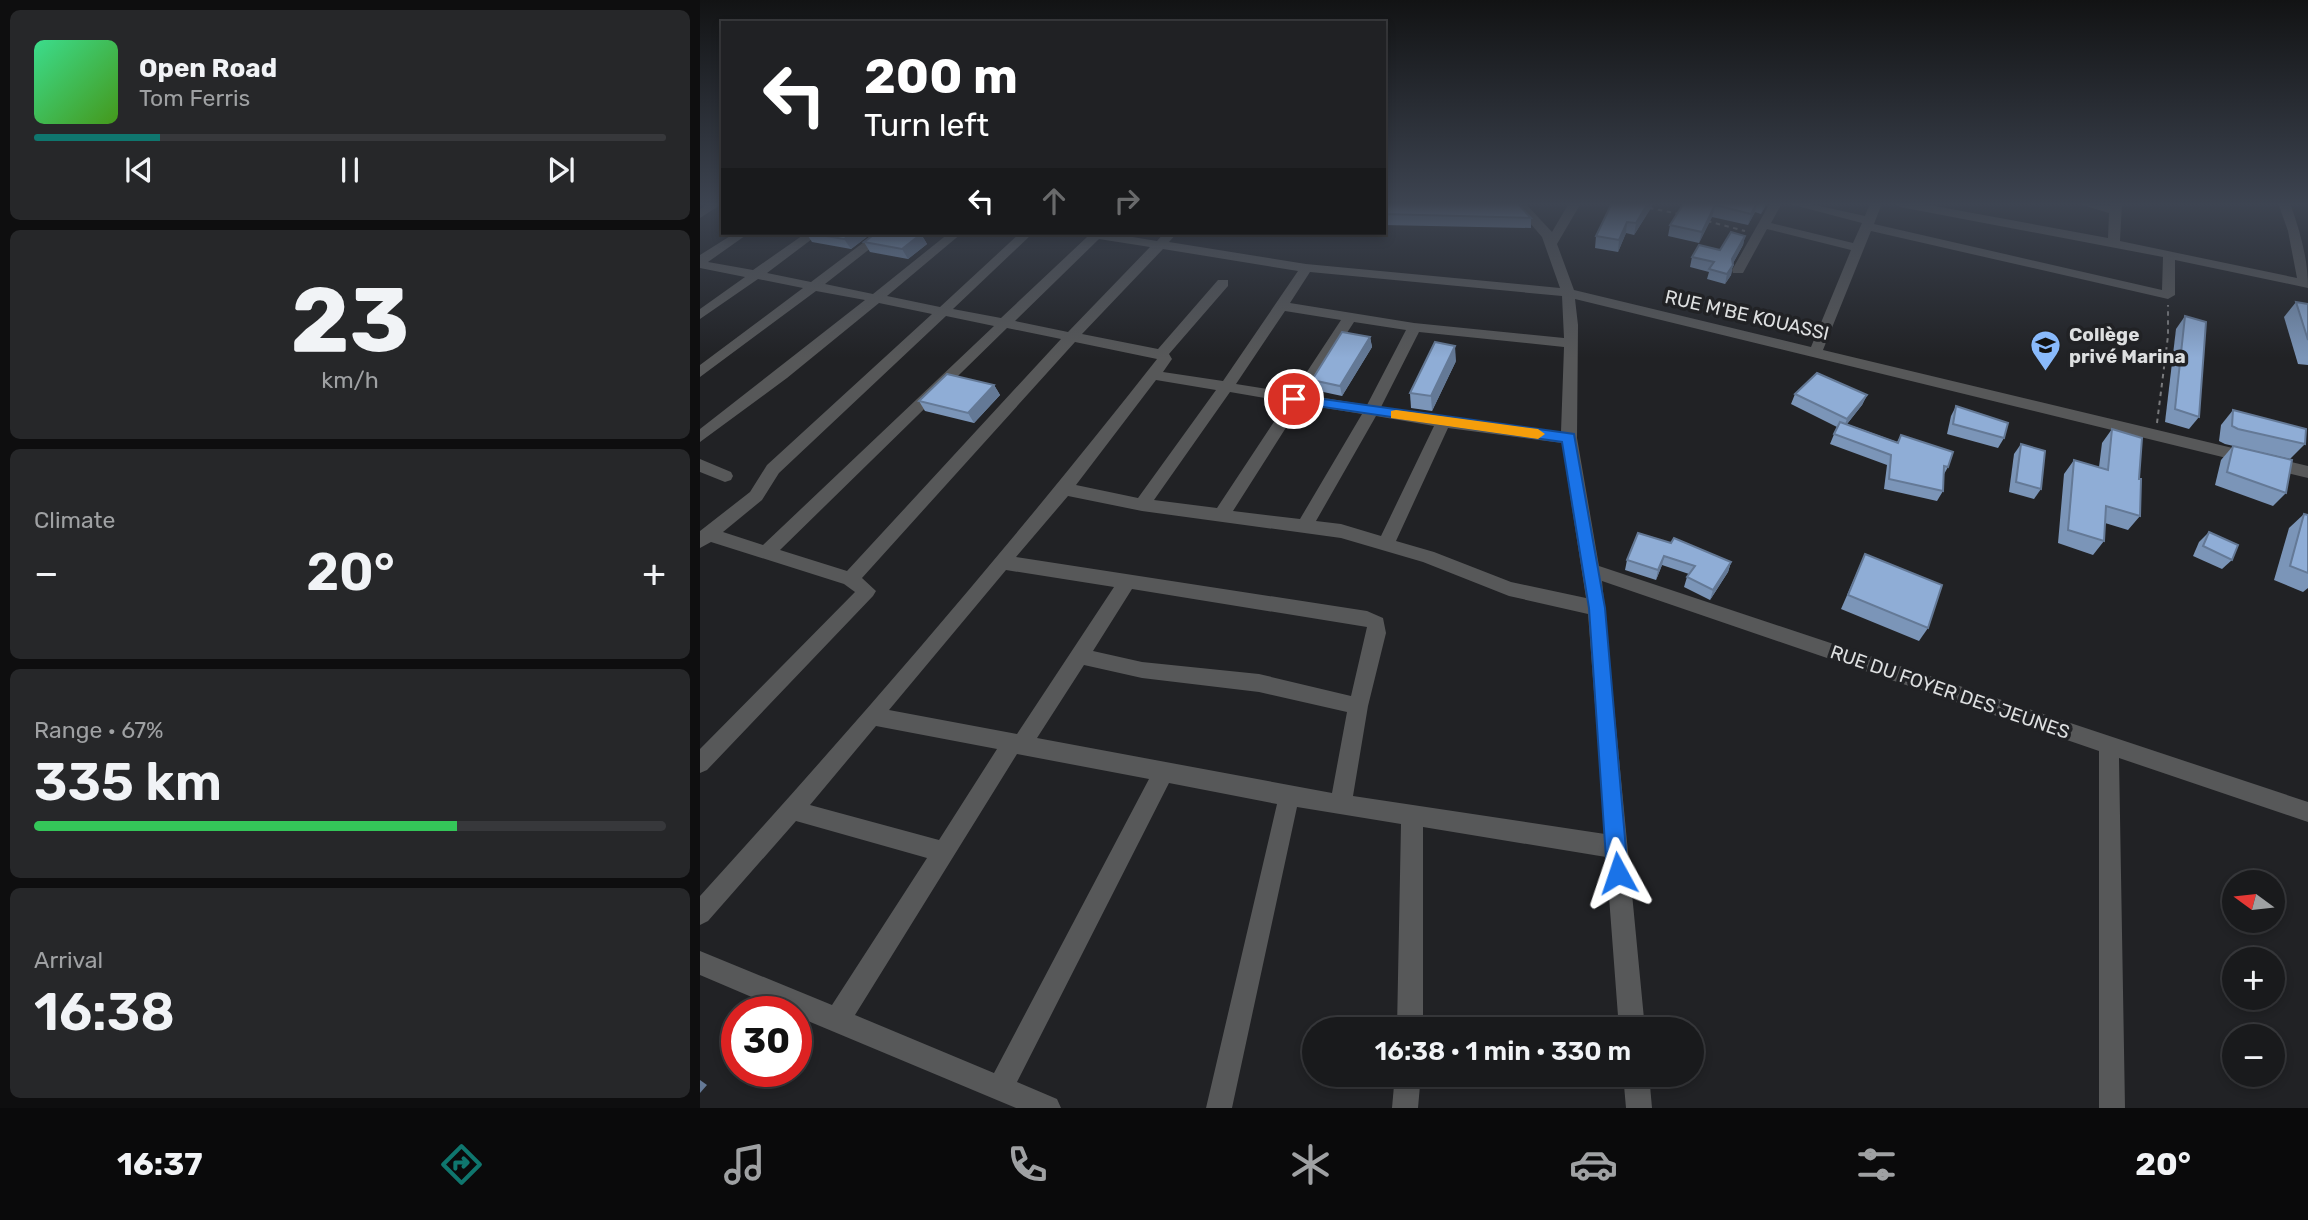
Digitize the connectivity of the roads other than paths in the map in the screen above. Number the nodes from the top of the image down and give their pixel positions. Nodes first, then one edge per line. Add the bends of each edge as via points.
1 (783, 255) edge
2 (855, 255) edge
3 (928, 255) edge
4 (1003, 255) edge
5 (1073, 255) edge
6 (1150, 255) edge
7 (1241, 255) edge
8 (1555, 255) edge
9 (1747, 255) edge
10 (1855, 255) edge
11 (1998, 255) edge
12 (2169, 255) joint
13 (2300, 255) edge
14 (700, 263) edge
15 (1306, 268) junction
16 (1738, 270) dead end
17 (753, 276) junction
18 (1223, 283) dead end
19 (2307, 284) edge
20 (813, 287) junction
21 (1568, 293) junction
22 (872, 299) junction
23 (1282, 306) junction
24 (941, 311) junction
25 (700, 315) edge
26 (1350, 317) junction
27 (1005, 323) junction
28 (1414, 327) junction
29 (1072, 336) junction
30 (1570, 343) junction
31 (1816, 351) junction
32 (1161, 354) junction
33 (700, 372) edge
34 (1153, 374) junction
35 (1225, 388) junction
36 (1294, 399) junction
37 (1371, 411) junction
38 (1443, 422) junction
39 (700, 437) edge
40 (1569, 438) junction
41 (700, 465) edge
42 (2308, 472) edge
43 (725, 475) dead end
44 (1064, 489) junction
45 (1142, 505) junction
46 (1221, 516) junction
47 (1304, 527) junction
48 (704, 538) edge
49 (1386, 543) junction
50 (765, 554) junction
51 (1002, 562) junction
52 (1592, 571) junction
53 (850, 579) junction
54 (1128, 582) junction
55 (1597, 608) junction
56 (1079, 656) junction
57 (1358, 706) junction
58 (872, 716) junction
59 (1017, 745) junction
60 (2109, 746) junction
61 (700, 763) edge
62 (1163, 773) junction
63 (1289, 796) junction
64 (1341, 804) junction
65 (792, 810) junction
66 (2308, 812) edge
67 (1412, 814) junction
68 (1615, 847) junction
69 (943, 852) junction
70 (700, 913) edge
71 (700, 963) edge
72 (1410, 1017) edge
73 (1631, 1017) edge
74 (837, 1020) junction
75 (1407, 1087) edge
76 (1637, 1087) edge
77 (1000, 1088) junction
78 (1048, 1108) edge
79 (1219, 1108) edge
80 (1405, 1108) edge
81 (1639, 1108) edge
82 (2112, 1108) edge

1 - 17 street
2 - 20 street
3 - 22 street
4 - 24 street
5 - 27 street
6 - 29 street
7 - 15 street, RUE M'BE KOUASSI
8 - 21 street
9 - 16 street
10 - 31 street
11 - 12 street via 2168,295
12 - 19 street
13 - 19 street
14 - 17 street
15 - 21 street, RUE M'BE KOUASSI
15 - 23 street
17 - 20 street
17 - 25 street
18 - 32 street
20 - 22 street
20 - 33 street
21 - 30 street
21 - 31 street, RUE M'BE KOUASSI
22 - 24 street
22 - 39 street
23 - 26 street
23 - 35 street
24 - 27 street
24 - 48 street via 772,469 764,488
26 - 28 street
26 - 36 street
27 - 29 street
27 - 50 street
28 - 30 street
28 - 37 street
29 - 32 street
29 - 53 street
30 - 40 street
31 - 42 street, RUE M'BE KOUASSI
32 - 34 street via 1164,359
34 - 35 street
34 - 44 street
35 - 36 street
35 - 45 street
36 - 37 street
36 - 46 street
37 - 38 street
37 - 47 street
38 - 40 street
38 - 49 street
40 - 52 street
41 - 43 street
44 - 45 street
44 - 51 street
45 - 46 street
46 - 47 street
47 - 49 street
48 - 50 street
49 - 55 street via 1509,589
50 - 53 street
51 - 54 street
51 - 58 street
52 - 55 street
52 - 60 street, RUE DU FOYER DES JEUNES
53 - 61 street via 867,591 863,597
54 - 56 street
54 - 57 street via 1376,623
55 - 68 street
56 - 57 street via 1142,670 1259,683
56 - 59 street
57 - 64 street
58 - 59 street
58 - 65 street
59 - 62 street
59 - 69 street
60 - 66 street, RUE DU FOYER DES JEUNES
60 - 82 street
62 - 63 street
62 - 77 street
63 - 64 street
63 - 79 street
64 - 67 street
65 - 69 street
65 - 70 street
67 - 68 street
67 - 72 street
68 - 73 street
69 - 74 street
71 - 74 street
74 - 77 street
75 - 80 street
76 - 81 street
77 - 78 street

